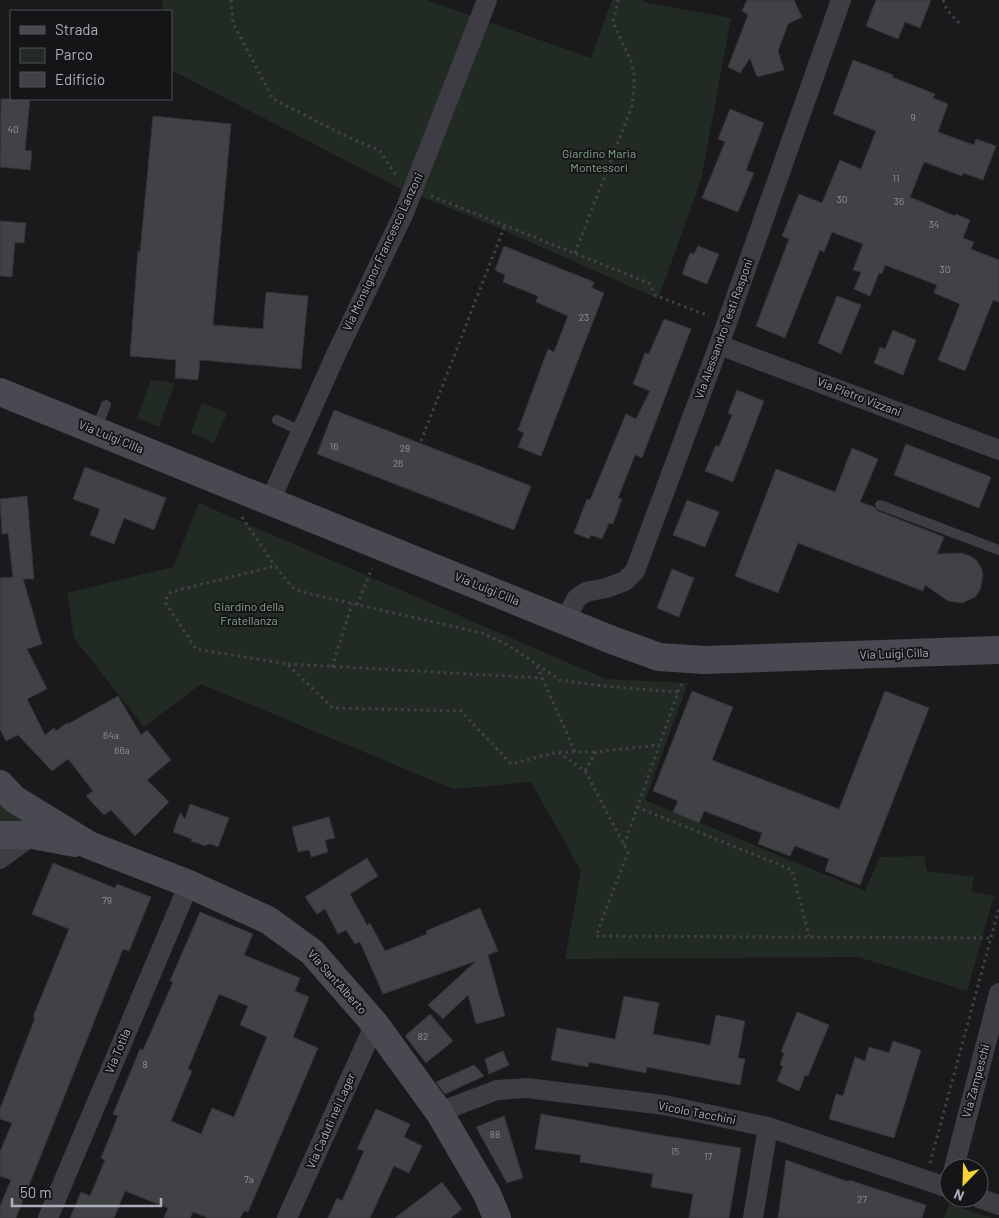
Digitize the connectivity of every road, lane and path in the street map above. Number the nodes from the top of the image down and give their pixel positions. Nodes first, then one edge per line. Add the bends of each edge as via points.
1 (231, 0) edge
2 (487, 0) edge
3 (618, 0) edge
4 (841, 0) edge
5 (944, 0) edge
6 (959, 23) dead end
7 (413, 189) junction
8 (505, 225) junction
9 (575, 253) junction
10 (729, 315) junction
11 (719, 345) junction
12 (0, 392) edge
13 (106, 405) dead end
14 (277, 420) dead end
15 (96, 430) junction
16 (301, 431) junction
17 (421, 441) dead end
18 (999, 450) edge
19 (270, 501) junction
20 (880, 505) dead end
21 (241, 514) dead end
22 (999, 550) edge
23 (276, 566) junction
24 (372, 568) dead end
25 (352, 604) junction
26 (357, 605) junction
27 (564, 621) junction
28 (999, 650) edge
29 (287, 664) junction
30 (536, 664) junction
31 (332, 667) junction
32 (542, 678) junction
33 (684, 679) dead end
34 (678, 692) junction
35 (660, 745) junction
36 (558, 752) junction
37 (575, 752) junction
38 (596, 752) junction
39 (585, 771) junction
40 (0, 784) edge
41 (637, 807) junction
42 (0, 835) edge
43 (33, 836) junction
44 (89, 845) junction
45 (624, 845) junction
46 (0, 859) edge
47 (189, 884) junction
48 (999, 908) edge
49 (809, 936) junction
50 (991, 938) junction
51 (999, 993) edge
52 (375, 1024) junction
53 (440, 1112) junction
54 (768, 1127) junction
55 (957, 1158) edge
56 (930, 1164) dead end
57 (939, 1184) edge
58 (48, 1218) edge
59 (287, 1218) edge
60 (497, 1218) edge
61 (754, 1218) edge

1 - 7 path via 233,23 273,99 380,152 395,175
2 - 7 street, Via Monsignor Francesco Lanzoni
3 - 9 path via 612,22 631,60 634,73 632,106
4 - 10 street, Via Alessandro Testi Rasponi
5 - 6 path via 947,10
7 - 8 path
7 - 16 street, Via Monsignor Francesco Lanzoni
8 - 9 path
8 - 17 path
9 - 10 path via 649,283 655,295 717,319 719,311
10 - 11 street, Via Alessandro Testi Rasponi
11 - 18 street, Via Pietro Vizzani
11 - 27 street, Via Alessandro Testi Rasponi via 635,571 625,581 586,592 577,598
12 - 15 street, Via Luigi Cilla
13 - 15 lane
14 - 16 lane
15 - 19 street, Via Luigi Cilla
16 - 19 street, Via Monsignor Francesco Lanzoni
19 - 27 street, Via Luigi Cilla
20 - 22 lane
21 - 23 path
23 - 25 path via 292,587
23 - 29 path via 171,592 165,602 196,649
24 - 26 path
25 - 26 path
25 - 31 path
26 - 30 path via 482,633 508,645
27 - 28 street, Via Luigi Cilla via 659,656 704,660
29 - 31 path
29 - 36 path via 333,708 461,711 511,764
30 - 32 path
30 - 34 path via 560,680
31 - 32 path
32 - 37 path
33 - 34 path
34 - 35 path
35 - 38 path
35 - 41 path
36 - 37 path
36 - 39 path
37 - 38 path
38 - 39 path
39 - 45 path
40 - 44 street, Via Sant'Alberto via 14,799
41 - 45 path
41 - 49 path via 792,870
42 - 43 street, Via Sant'Alberto
43 - 44 street, Via Sant'Alberto
43 - 46 street
44 - 47 street, Via Sant'Alberto
45 - 49 path via 628,852 596,936
47 - 52 street, Via Sant'Alberto via 268,920 312,952
47 - 58 street, Via Totila
48 - 50 path
49 - 50 path
50 - 56 path
51 - 55 street, Via Zampeschi
52 - 53 street, Via Sant'Alberto
52 - 59 street, Via Caduti nei Lager
53 - 54 street, Vicolo Tacchini via 497,1090 527,1088 664,1105
53 - 60 street, Via Sant'Alberto
54 - 57 street, Vicolo Tacchini
54 - 61 street

